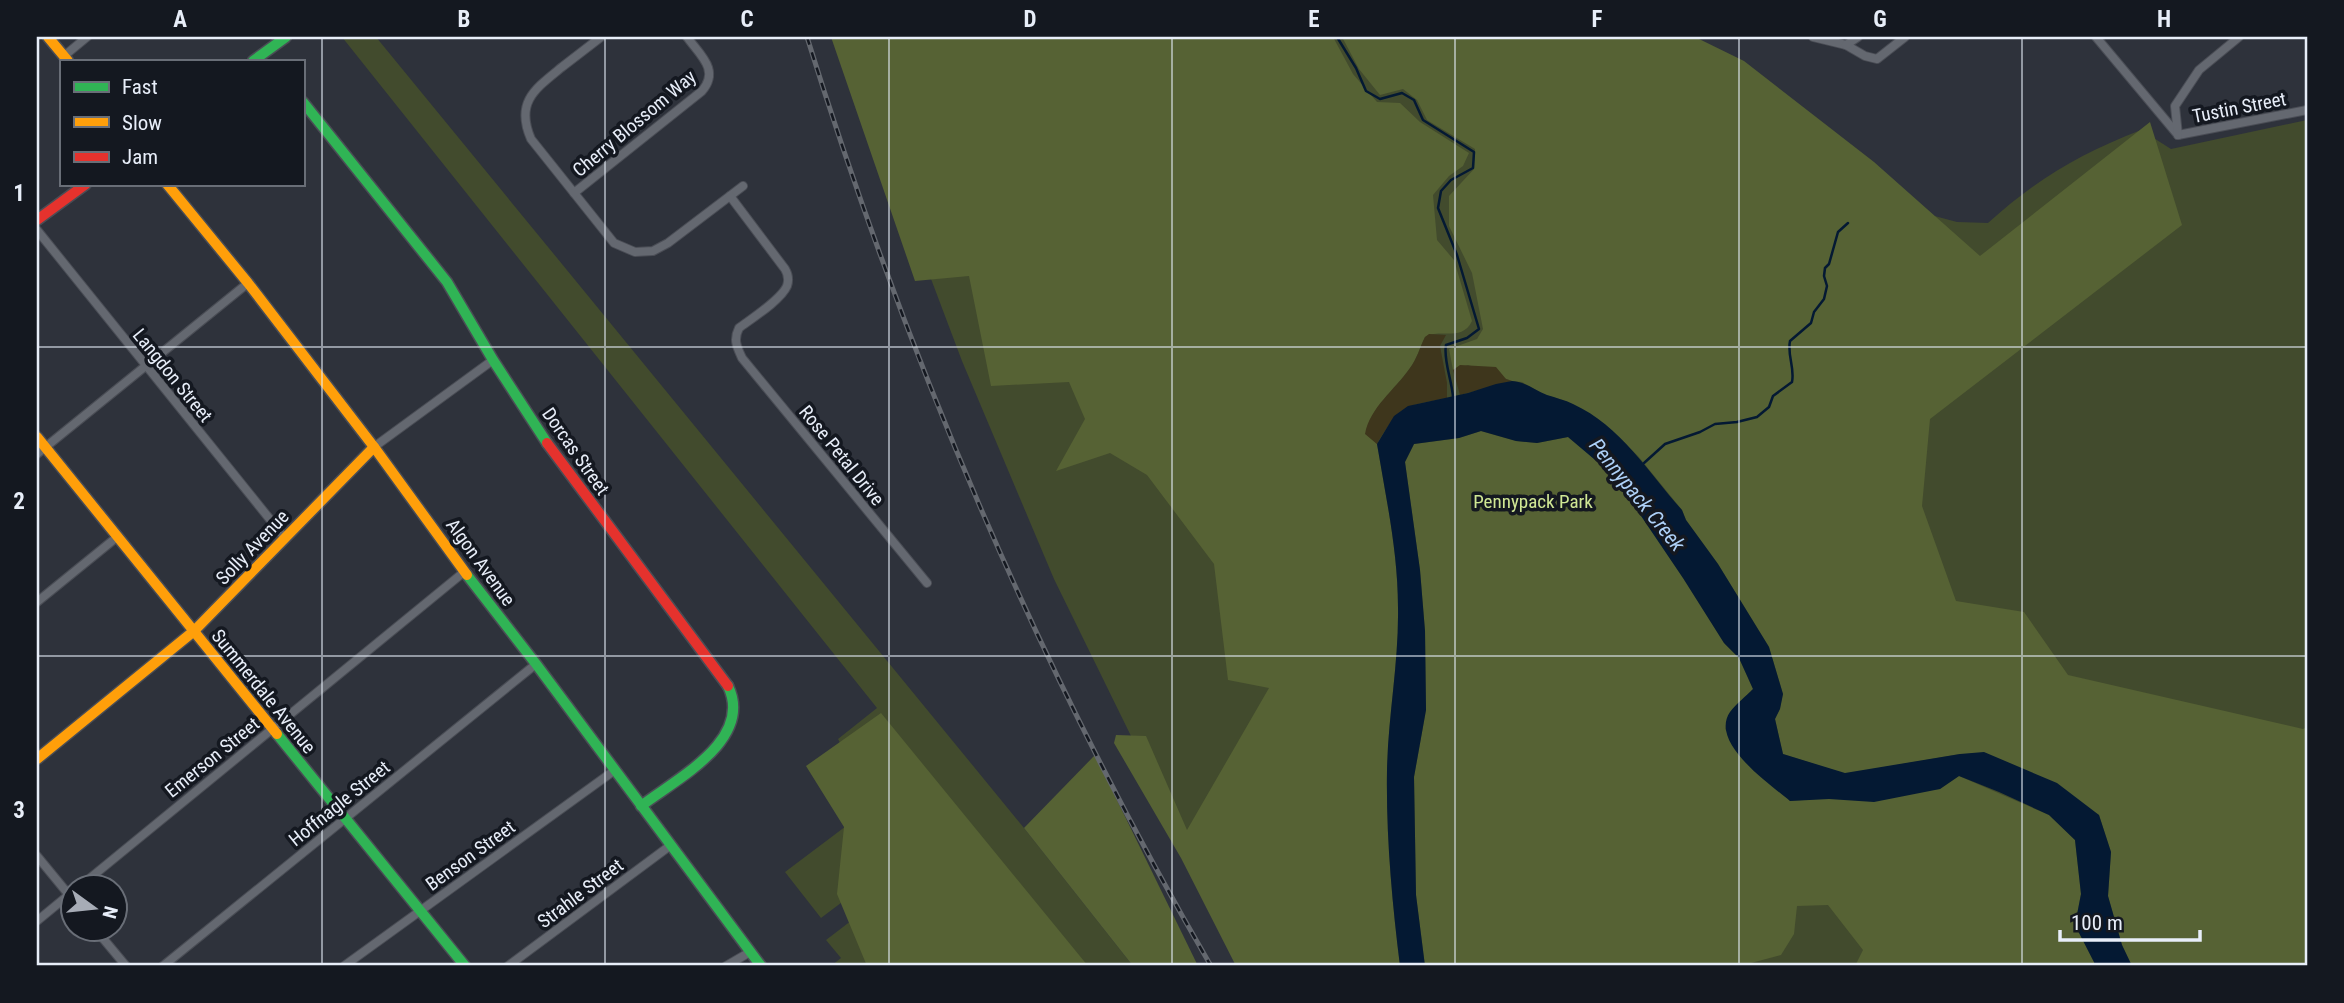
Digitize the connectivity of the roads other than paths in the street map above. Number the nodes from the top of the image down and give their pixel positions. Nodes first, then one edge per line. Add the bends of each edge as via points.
1 (48, 37) edge
2 (87, 37) edge
3 (286, 37) edge
4 (687, 37) edge
5 (1813, 37) edge
6 (1858, 37) edge
7 (1905, 37) edge
8 (2096, 37) edge
9 (2239, 37) edge
10 (598, 38) edge
11 (1846, 45) junction
12 (66, 59) edge
13 (261, 59) edge
14 (304, 103) edge
15 (2307, 110) edge
16 (2178, 135) junction
17 (83, 186) edge
18 (169, 186) edge
19 (743, 186) dead end
20 (574, 193) junction
21 (730, 196) junction
22 (37, 220) edge
23 (37, 230) edge
24 (248, 283) junction
25 (493, 360) junction
26 (146, 366) junction
27 (37, 437) edge
28 (374, 447) junction
29 (41, 451) edge
30 (117, 537) junction
31 (285, 538) junction
32 (464, 572) junction
33 (927, 583) dead end
34 (37, 602) edge
35 (194, 631) junction
36 (536, 664) junction
37 (271, 729) junction
38 (37, 759) edge
39 (615, 770) junction
40 (641, 806) junction
41 (345, 818) junction
42 (671, 845) junction
43 (37, 856) edge
44 (94, 874) edge
45 (60, 882) edge
46 (60, 905) edge
47 (420, 911) junction
48 (37, 921) edge
49 (108, 944) edge
50 (750, 952) junction
51 (126, 966) edge
52 (163, 966) edge
53 (344, 966) edge
54 (465, 966) edge
55 (508, 966) edge
56 (726, 966) edge
57 (761, 966) edge

1 - 12 street
2 - 12 street
3 - 13 street
4 - 20 street, Cherry Blossom Way via 709,67 709,83
5 - 11 street
6 - 11 street
7 - 11 street via 1877,59
8 - 16 street
9 - 16 street via 2199,70 2175,106
10 - 20 street via 537,87 525,114 531,139
14 - 25 street, Dorcas Street via 447,282
15 - 16 street, Tustin Street
17 - 22 street
18 - 24 street, Algon Avenue
19 - 21 street
20 - 21 street via 614,243 635,252 653,251 668,243
21 - 33 street, Rose Petal Drive via 788,276 781,294 738,328 735,345
23 - 26 street, Langdon Street
24 - 26 street
24 - 28 street, Algon Avenue
25 - 28 street, Solly Avenue
25 - 40 street, Dorcas Street via 557,458 732,695 734,714 724,740
26 - 29 street
26 - 31 street, Langdon Street
27 - 29 street, Summerdale Avenue
28 - 31 street, Solly Avenue
28 - 32 street, Algon Avenue
29 - 30 street, Summerdale Avenue
30 - 34 street
30 - 35 street, Summerdale Avenue
31 - 35 street, Solly Avenue
32 - 36 street, Algon Avenue
32 - 37 street, Emerson Street
35 - 37 street, Summerdale Avenue
35 - 38 street, Solly Avenue
36 - 39 street, Algon Avenue
36 - 41 street, Hoffnagle Street
37 - 41 street, Summerdale Avenue
37 - 44 street, Emerson Street
39 - 40 street, Algon Avenue
39 - 47 street, Benson Street
40 - 42 street, Algon Avenue
41 - 47 street, Summerdale Avenue
41 - 52 street, Hoffnagle Street
42 - 50 street, Algon Avenue
42 - 55 street, Strahle Street
43 - 45 street
46 - 48 street
47 - 53 street, Benson Street
47 - 54 street, Summerdale Avenue
49 - 51 street
50 - 56 street
50 - 57 street, Algon Avenue

